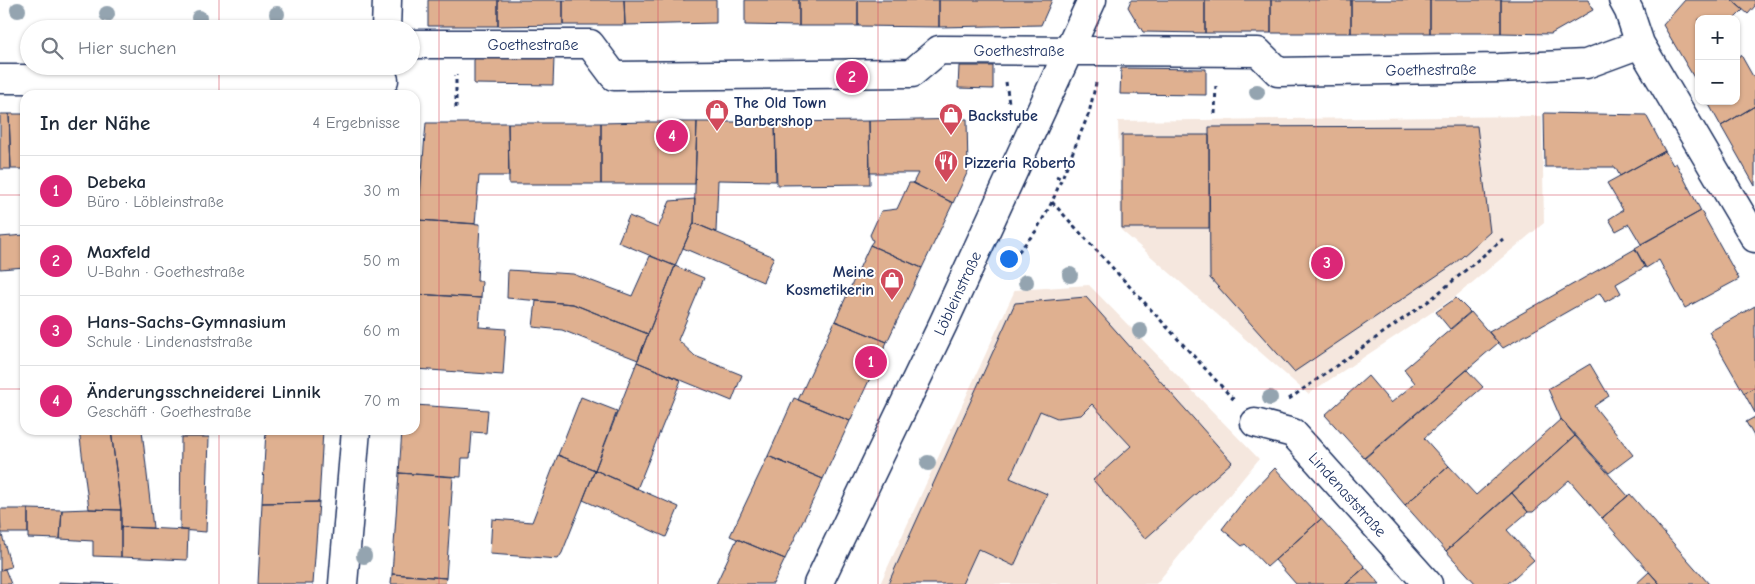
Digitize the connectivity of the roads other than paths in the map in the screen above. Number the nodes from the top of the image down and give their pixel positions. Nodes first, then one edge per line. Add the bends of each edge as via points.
1 (386, 0) edge
2 (1092, 0) edge
3 (1631, 4) edge
4 (386, 20) edge
5 (420, 44) edge
6 (1640, 44) junction
7 (1070, 50) junction
8 (0, 79) edge
9 (384, 81) edge
10 (1755, 238) edge
11 (1255, 423) road end
12 (356, 435) edge
13 (343, 584) edge
14 (818, 584) edge
15 (1428, 584) edge

1 - 4 street
2 - 7 street, Löbleinstraße
3 - 6 street
5 - 7 street, Goethestraße via 590,44 614,76 912,73 939,50
6 - 7 street, Goethestraße via 1586,64 1278,72 1258,52
6 - 10 street
7 - 14 street, Löbleinstraße
8 - 9 street
11 - 15 street, Lindenaststraße via 1293,433
12 - 13 street

